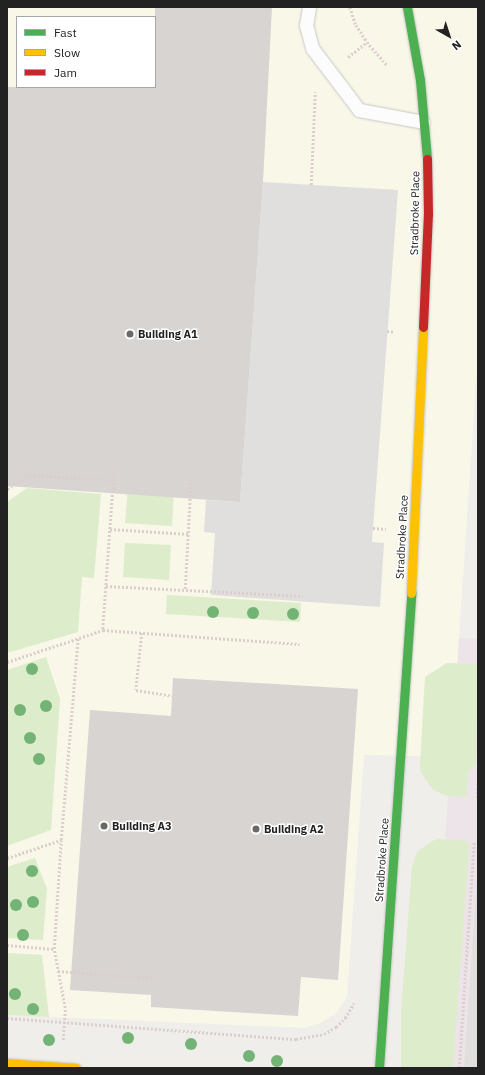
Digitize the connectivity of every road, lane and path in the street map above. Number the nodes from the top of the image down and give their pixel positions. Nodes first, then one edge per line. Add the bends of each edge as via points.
1 (309, 7) edge
2 (350, 7) edge
3 (406, 7) edge
4 (389, 68) dead end
5 (423, 122) junction
6 (114, 475) dead end
7 (191, 478) dead end
8 (114, 480) junction
9 (7, 489) edge
10 (110, 528) junction
11 (373, 528) dead end
12 (392, 530) dead end
13 (189, 534) junction
14 (106, 586) junction
15 (185, 589) junction
16 (303, 596) dead end
17 (103, 630) junction
18 (142, 633) junction
19 (78, 639) junction
20 (300, 644) dead end
21 (7, 662) edge
22 (172, 696) dead end
23 (478, 784) edge
24 (477, 798) dead end
25 (61, 840) junction
26 (474, 841) dead end
27 (7, 858) edge
28 (7, 945) edge
29 (54, 949) junction
30 (58, 971) junction
31 (152, 978) dead end
32 (355, 999) dead end
33 (7, 1018) edge
34 (64, 1022) junction
35 (7, 1063) edge
36 (76, 1068) edge
37 (379, 1068) edge
38 (459, 1068) edge

1 - 5 lane via 306,25 312,48 359,110
2 - 4 path via 359,31
3 - 5 street, Stradbroke Place via 420,80
5 - 37 street, Stradbroke Place via 428,214 409,646
6 - 8 path
7 - 13 path
8 - 9 path via 26,475
8 - 10 path
10 - 13 path
10 - 14 path
11 - 12 path
13 - 15 path
14 - 15 path
14 - 17 path
15 - 16 path
17 - 18 path
17 - 19 path
18 - 20 path
18 - 22 path via 136,690
19 - 21 path
19 - 25 path
23 - 24 path
25 - 27 path
25 - 29 path
26 - 38 path
28 - 29 path
29 - 30 path
30 - 31 path
30 - 34 path via 65,1008
32 - 34 path via 345,1018 336,1027 324,1034 296,1039
33 - 34 path
35 - 36 street

